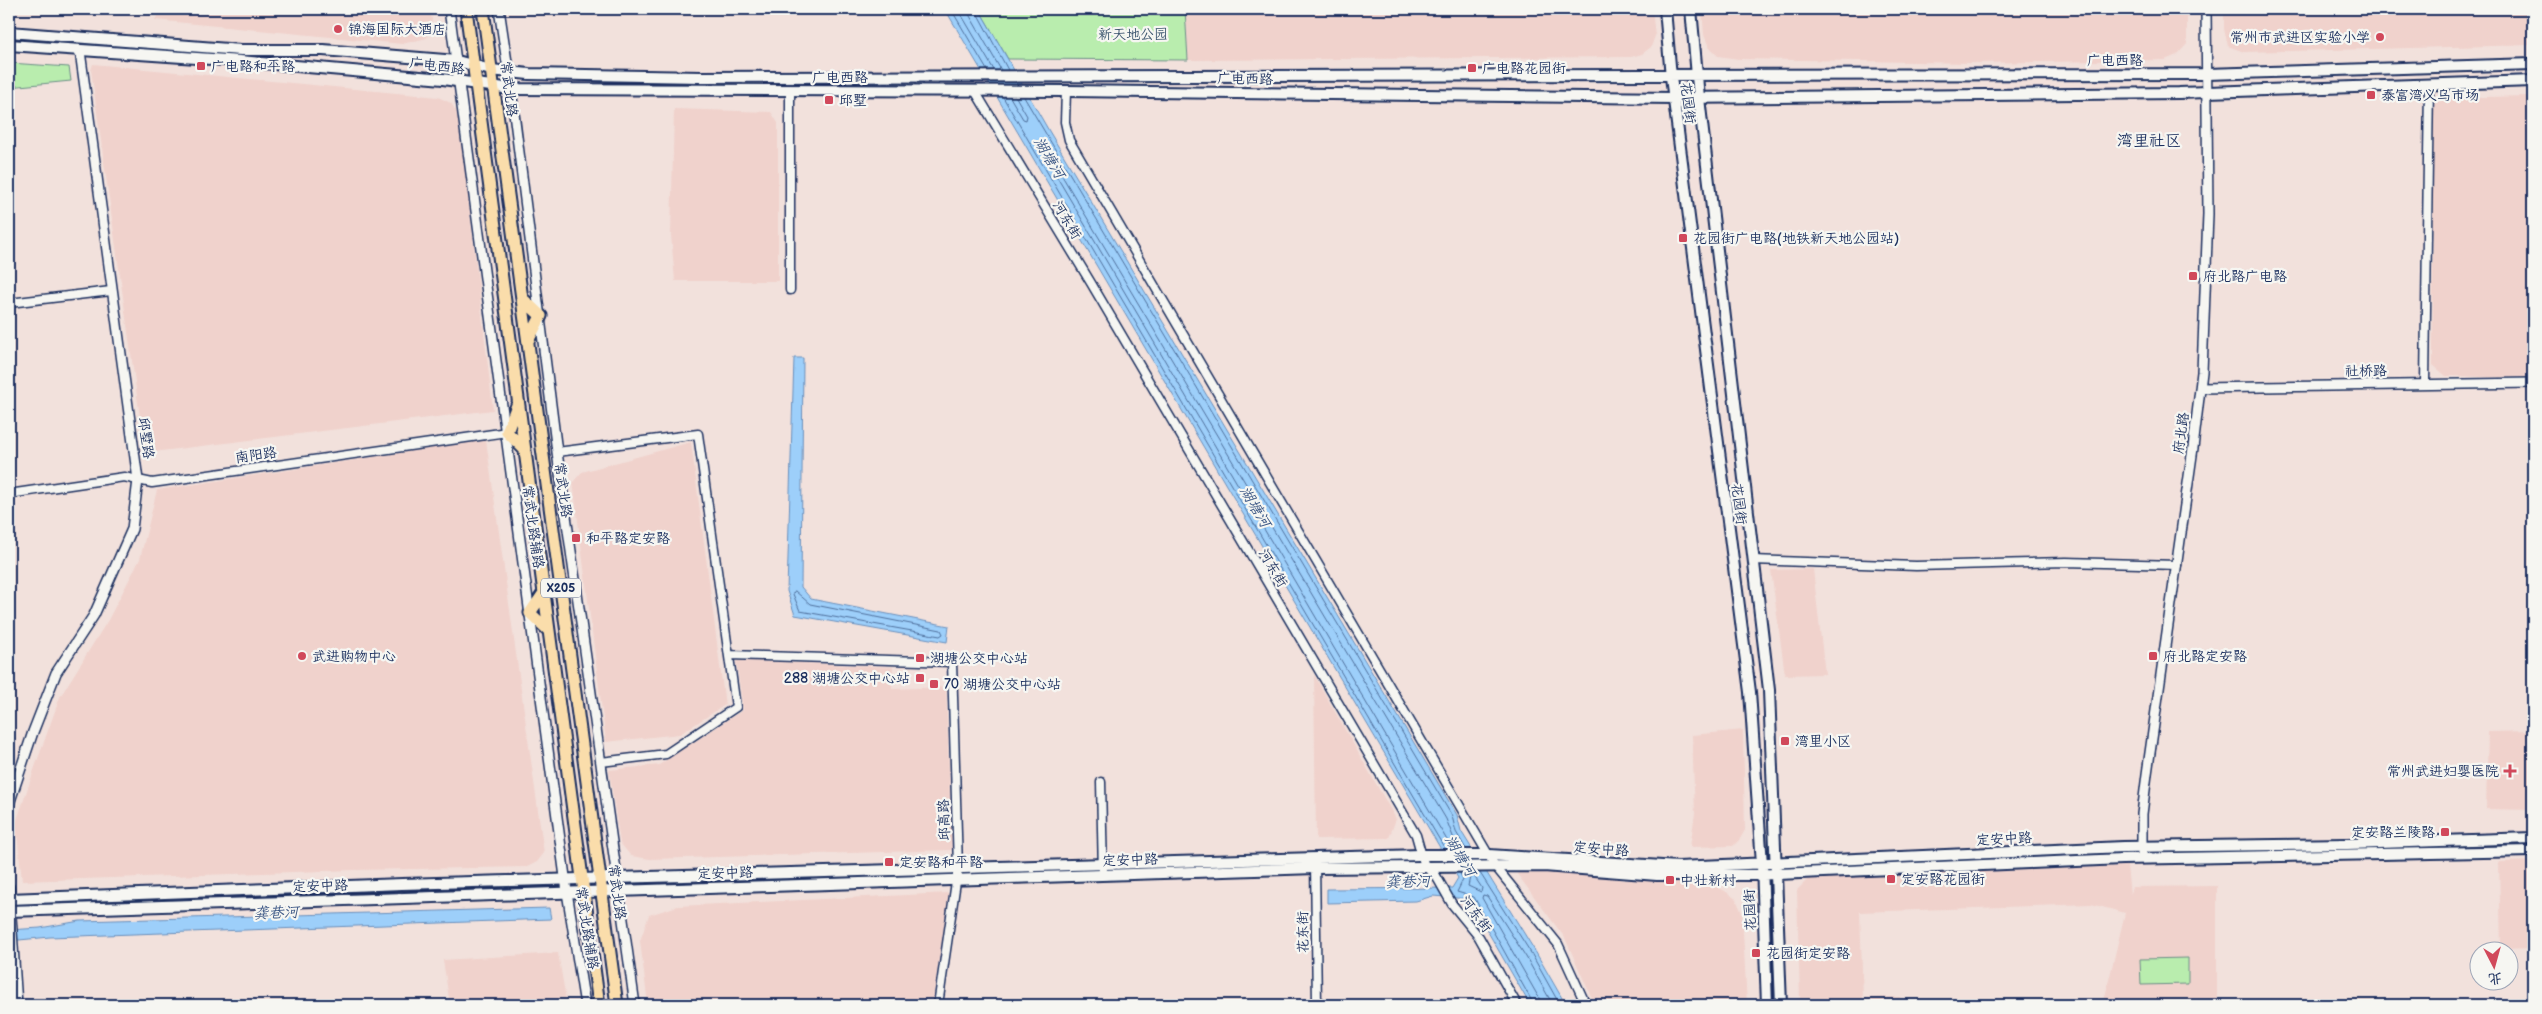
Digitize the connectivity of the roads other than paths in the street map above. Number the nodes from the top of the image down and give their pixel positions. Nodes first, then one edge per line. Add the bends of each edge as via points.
1 (449, 9) edge
2 (466, 9) edge
3 (483, 9) edge
4 (499, 9) edge
5 (1665, 9) edge
6 (1691, 9) edge
7 (2206, 9) edge
8 (9, 32) edge
9 (9, 45) edge
10 (80, 51) junction
11 (457, 61) junction
12 (2533, 64) edge
13 (473, 66) junction
14 (491, 70) junction
15 (509, 72) junction
16 (2207, 74) junction
17 (1696, 75) junction
18 (1671, 77) junction
19 (459, 81) junction
20 (2533, 81) edge
21 (475, 84) junction
22 (2428, 84) junction
23 (494, 87) junction
24 (511, 89) junction
25 (790, 91) junction
26 (975, 91) junction
27 (1066, 91) junction
28 (2207, 92) junction
29 (1674, 98) junction
30 (1699, 98) junction
31 (790, 290) dead end
32 (111, 292) junction
33 (522, 298) junction
34 (9, 303) edge
35 (541, 316) junction
36 (528, 342) junction
37 (2533, 383) edge
38 (2425, 384) junction
39 (2200, 388) junction
40 (518, 403) junction
41 (506, 432) junction
42 (524, 449) junction
43 (557, 452) junction
44 (138, 480) junction
45 (9, 494) edge
46 (1753, 560) junction
47 (2177, 565) junction
48 (543, 594) junction
49 (530, 613) junction
50 (548, 630) junction
51 (729, 655) junction
52 (601, 762) junction
53 (1101, 782) dead end
54 (9, 804) edge
55 (2533, 838) edge
56 (2143, 847) junction
57 (2533, 851) edge
58 (1489, 854) junction
59 (1420, 855) junction
60 (2142, 858) junction
61 (1315, 863) junction
62 (1776, 863) junction
63 (1762, 864) junction
64 (1491, 866) junction
65 (1425, 867) junction
66 (958, 868) junction
67 (1102, 869) junction
68 (1777, 874) junction
69 (1762, 875) junction
70 (599, 878) junction
71 (617, 878) junction
72 (566, 879) junction
73 (581, 879) junction
74 (957, 879) junction
75 (9, 887) edge
76 (618, 890) junction
77 (583, 891) junction
78 (601, 891) junction
79 (568, 892) junction
80 (9, 899) edge
81 (10, 911) edge
82 (17, 1005) edge
83 (585, 1005) edge
84 (599, 1005) edge
85 (617, 1005) edge
86 (635, 1005) edge
87 (938, 1005) edge
88 (1317, 1005) edge
89 (1517, 1005) edge
90 (1586, 1005) edge
91 (1767, 1005) edge
92 (1781, 1005) edge

1 - 11 street
2 - 13 main road, X205
3 - 14 main road, 常武北路 / X205
4 - 15 street
5 - 18 main road, 花园街
6 - 17 main road, 花园街
7 - 16 street, 府北路
8 - 11 main road, 广电西路 via 241,50 323,50
9 - 10 main road, 广电西路
10 - 19 main road, 广电西路 via 240,61
10 - 32 street, 邱墅路
11 - 13 main road, 广电西路
11 - 19 street, 常武北路辅路
12 - 16 main road, 广电西路
13 - 14 main road, 广电西路
13 - 21 main road, X205
14 - 15 main road, 广电西路
14 - 23 main road, 常武北路 / X205
15 - 18 main road, 广电西路 via 702,77
15 - 24 street
16 - 17 main road, 广电西路
16 - 28 street, 府北路
17 - 18 main road, 广电西路
17 - 30 main road, 花园街
18 - 29 main road, 花园街
19 - 21 main road, 广电西路
19 - 41 street, 常武北路辅路
20 - 22 main road
21 - 23 main road, 广电西路
21 - 40 main road, X205
22 - 28 main road
22 - 38 street
23 - 24 main road, 广电西路
23 - 33 main road, 常武北路 / X205
24 - 25 main road, 广电西路
24 - 35 street
25 - 26 main road, 广电西路
25 - 31 street
26 - 27 main road, 广电西路
26 - 59 street, 河东街 via 1416,835
27 - 29 main road, 广电西路
27 - 58 street via 1065,122 1069,140
28 - 30 main road
28 - 39 street, 府北路 via 2208,214
29 - 30 main road, 广电西路
29 - 63 main road, 花园街 via 1750,692
30 - 46 main road, 花园街
32 - 34 street
32 - 44 street, 邱墅路
33 - 35 main road
33 - 36 main road, 常武北路 / X205
35 - 36 main road
35 - 43 street
36 - 70 main road, 常武北路 / X205
37 - 38 street, 社桥路
38 - 39 street, 社桥路
39 - 47 street, 府北路
40 - 41 main road
40 - 42 main road, X205
41 - 42 main road
41 - 44 street, 南阳路 via 152,483
41 - 49 street, 常武北路辅路
42 - 48 main road, X205
43 - 51 street via 698,434
43 - 52 street
44 - 45 street, 南阳路 via 124,477
44 - 54 street, 邱墅路 via 132,529 94,616 56,673
46 - 47 street via 1916,566 2066,562
46 - 62 main road, 花园街 via 1769,690
47 - 56 street, 府北路 via 2142,814
48 - 49 main road
48 - 50 main road, X205
49 - 50 main road
49 - 72 street, 常武北路辅路
50 - 73 main road, X205
51 - 52 street via 736,707 666,754
51 - 66 street, 邱高路 via 952,662
52 - 71 street
53 - 67 street
55 - 56 main road, 定安中路
56 - 60 street, 府北路
56 - 62 main road, 定安中路
57 - 60 main road, 定安中路
58 - 59 main road, 定安中路
58 - 63 main road, 定安中路 via 1678,867
58 - 64 street
59 - 61 main road, 定安中路
59 - 65 street, 河东街
60 - 68 main road, 定安中路
61 - 65 main road, 定安中路
61 - 67 main road, 定安中路
61 - 88 street, 花东街
62 - 63 main road, 定安中路
62 - 68 main road, 花园街
63 - 69 main road, 花园街
64 - 65 main road, 定安中路
64 - 69 main road, 定安中路
64 - 90 street via 1558,944
65 - 89 street, 河东街 via 1434,874 1452,904 1479,937
66 - 67 main road, 定安中路
66 - 71 main road, 定安中路
66 - 74 street, 邱高路
67 - 74 main road, 定安中路
68 - 69 main road, 定安中路
68 - 92 main road, 花园街
69 - 91 main road, 花园街
70 - 71 main road, 定安中路
70 - 73 main road, 定安中路
70 - 78 main road, 常武北路 / X205
71 - 76 street
72 - 73 main road, 定安中路
72 - 79 street, 常武北路辅路
72 - 80 main road, 定安中路
73 - 77 main road, X205
74 - 76 main road, 定安中路
74 - 87 street, 邱高路
75 - 80 street
76 - 78 main road, 定安中路
76 - 86 street
77 - 78 main road, 定安中路
77 - 79 main road, 定安中路
77 - 84 main road, X205
78 - 85 main road, 常武北路 / X205
79 - 81 main road, 定安中路
79 - 83 street, 常武北路辅路
80 - 81 street
81 - 82 street

